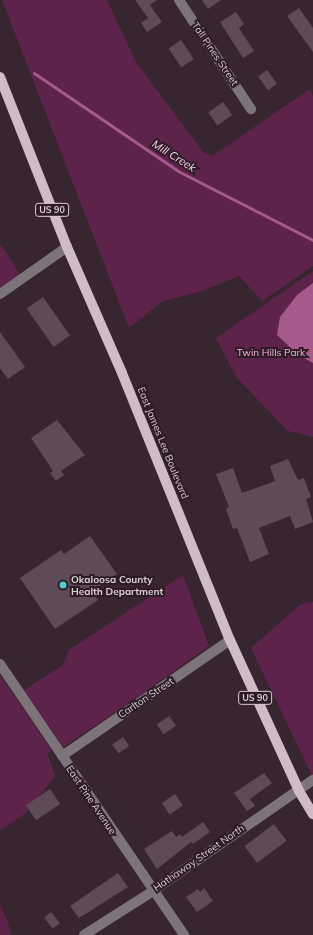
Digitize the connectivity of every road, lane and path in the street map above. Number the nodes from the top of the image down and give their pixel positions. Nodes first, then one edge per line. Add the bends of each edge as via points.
1 (179, 0) edge
2 (0, 77) edge
3 (251, 109) dead end
4 (67, 247) junction
5 (0, 294) edge
6 (230, 640) junction
7 (0, 664) edge
8 (62, 756) junction
9 (313, 780) edge
10 (299, 790) junction
11 (313, 814) edge
12 (153, 891) junction
13 (84, 935) edge
14 (184, 935) edge

1 - 3 street, Tall Pines Street
2 - 4 main road, East James Lee Boulevard / US 90
4 - 5 street
4 - 6 main road, East James Lee Boulevard / US 90 via 122,373
6 - 8 street, Carlton Street
6 - 10 main road, East James Lee Boulevard / US 90
7 - 8 street, East Pine Avenue
8 - 12 street, East Pine Avenue
9 - 10 street, Hathaway Street North
10 - 11 main road, East James Lee Boulevard / US 90
10 - 12 street, Hathaway Street North
12 - 13 street, Hathaway Street North
12 - 14 street, East Pine Avenue

